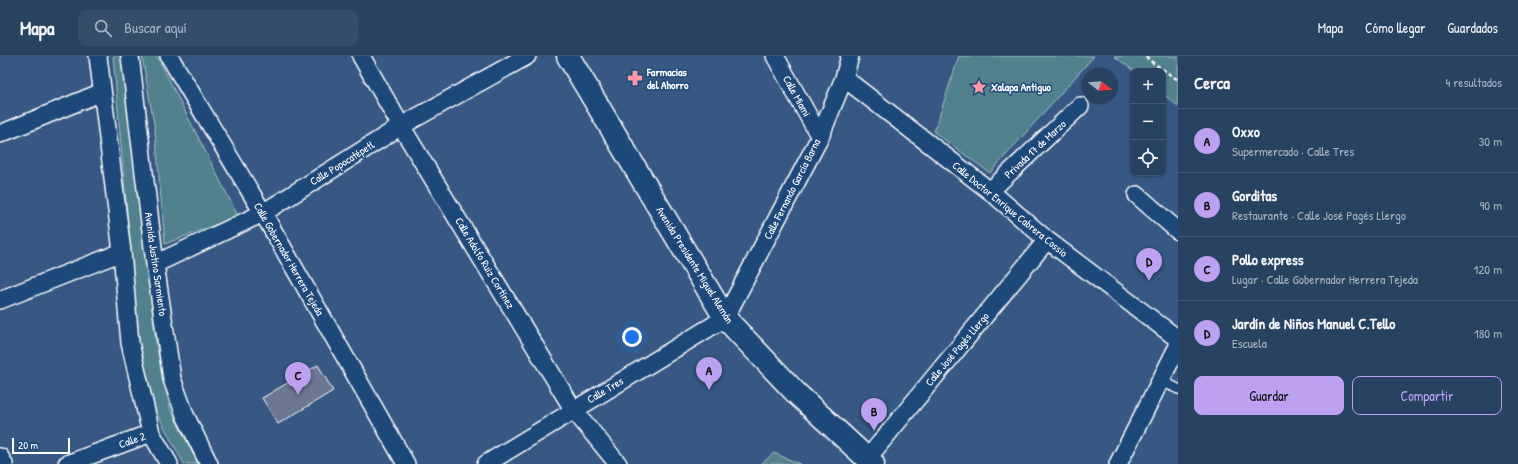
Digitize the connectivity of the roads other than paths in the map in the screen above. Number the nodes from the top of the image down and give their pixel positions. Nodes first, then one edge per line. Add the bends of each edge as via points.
1 (98, 56) edge
2 (130, 56) edge
3 (168, 56) edge
4 (361, 56) edge
5 (526, 56) edge
6 (568, 56) edge
7 (775, 56) edge
8 (850, 56) edge
9 (844, 78) junction
10 (102, 92) junction
11 (1080, 106) dead end
12 (401, 126) junction
13 (0, 134) edge
14 (820, 137) junction
15 (990, 191) junction
16 (1137, 195) dead end
17 (263, 213) junction
18 (1178, 231) edge
19 (1047, 240) junction
20 (122, 252) junction
21 (155, 264) junction
22 (0, 300) edge
23 (725, 318) junction
24 (1178, 338) edge
25 (1178, 346) edge
26 (1160, 380) junction
27 (1178, 390) edge
28 (573, 409) junction
29 (151, 433) junction
30 (0, 457) edge
31 (870, 461) edge
32 (73, 463) edge
33 (4, 464) edge
34 (169, 464) edge
35 (209, 464) edge
36 (406, 464) edge
37 (486, 464) edge
38 (618, 464) edge
39 (1118, 464) edge

1 - 10 street
2 - 21 street, Avenida Justino Sarmiento
3 - 17 street, Calle Gobernador Herrera Tejeda
4 - 12 street, Calle Adolfo Ruiz Cortínez
5 - 12 street, Calle Popocatépetl
6 - 23 main road, Avenida Presidente Miguel Alemán
7 - 14 street, Calle Miami
8 - 9 street, Calle Fernando García Barna
9 - 14 street, Calle Fernando García Barna
9 - 15 street, Calle Doctor Enrique Cabrera Cossio
10 - 13 street
10 - 20 street
11 - 15 street, Privada 17 de Marzo
12 - 17 street, Calle Popocatépetl
12 - 28 street, Calle Adolfo Ruiz Cortínez
14 - 23 street, Calle Fernando García Barna
15 - 19 street, Calle Doctor Enrique Cabrera Cossio
16 - 18 street
17 - 21 street, Calle Popocatépetl
17 - 36 street, Calle Gobernador Herrera Tejeda
19 - 24 street, Calle Doctor Enrique Cabrera Cossio
19 - 31 street, Calle José Pagés Llergo
20 - 22 street
20 - 29 street via 130,343
21 - 35 street, Avenida Justino Sarmiento via 172,379 185,415
23 - 28 street, Calle Tres
23 - 31 main road, Avenida Presidente Miguel Alemán via 797,394
25 - 26 street
26 - 27 lane
26 - 39 street
28 - 37 street, Calle Tres
28 - 38 street, Calle Adolfo Ruiz Cortínez
29 - 32 street, Calle 2
29 - 34 street
30 - 33 street

